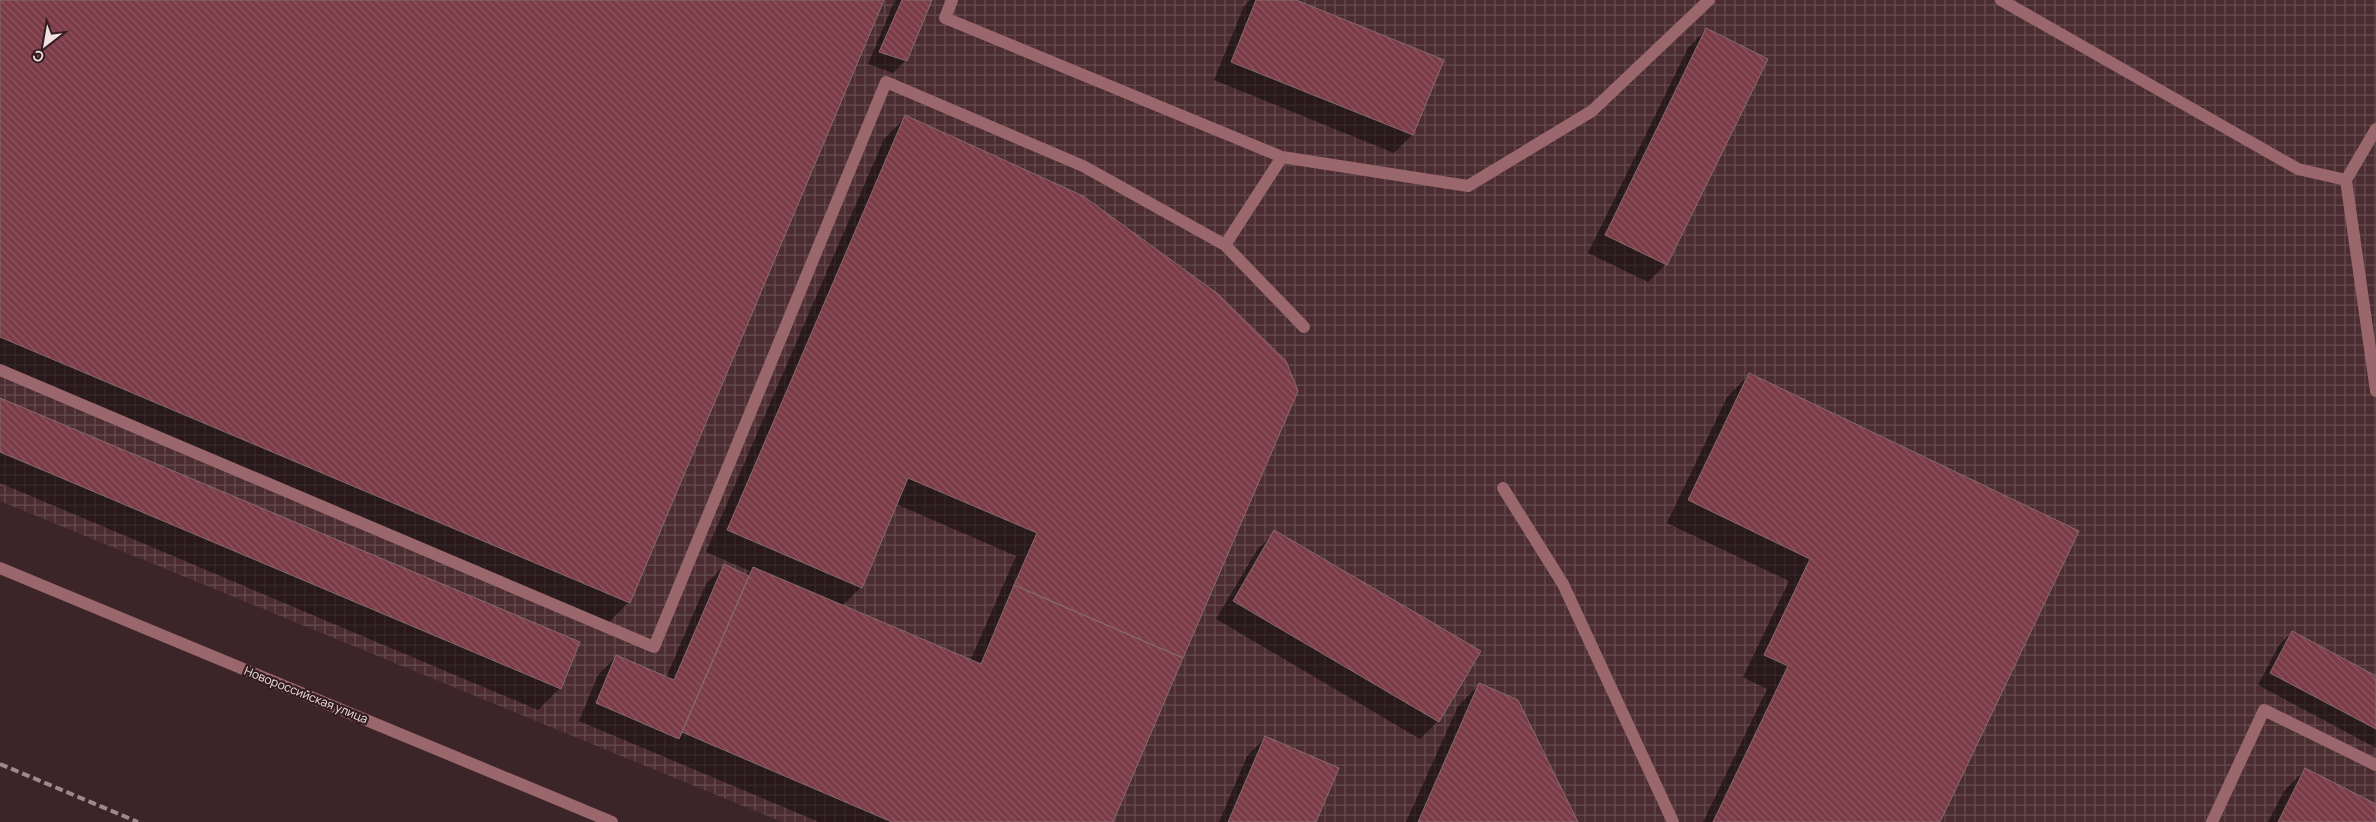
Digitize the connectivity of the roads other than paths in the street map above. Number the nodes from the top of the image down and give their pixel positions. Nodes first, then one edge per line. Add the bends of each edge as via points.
1 (952, 0) edge
2 (1709, 0) edge
3 (2001, 0) edge
4 (2376, 128) edge
5 (1282, 157) junction
6 (2346, 180) junction
7 (1225, 246) junction
8 (2372, 324) edge
9 (1304, 327) dead end
10 (0, 370) edge
11 (2376, 391) edge
12 (1503, 488) dead end
13 (0, 568) edge
14 (2376, 765) edge
15 (612, 822) edge
16 (1674, 822) edge
17 (2212, 822) edge

1 - 5 street via 945,18
2 - 5 street via 1592,111 1468,186
3 - 6 street via 2298,169
4 - 6 street
5 - 7 street
6 - 8 street
7 - 9 street
7 - 10 street via 1083,166 886,82 654,647
8 - 11 street
12 - 16 street via 1563,584
13 - 15 street, Новороссийская улица
14 - 17 street via 2264,710

